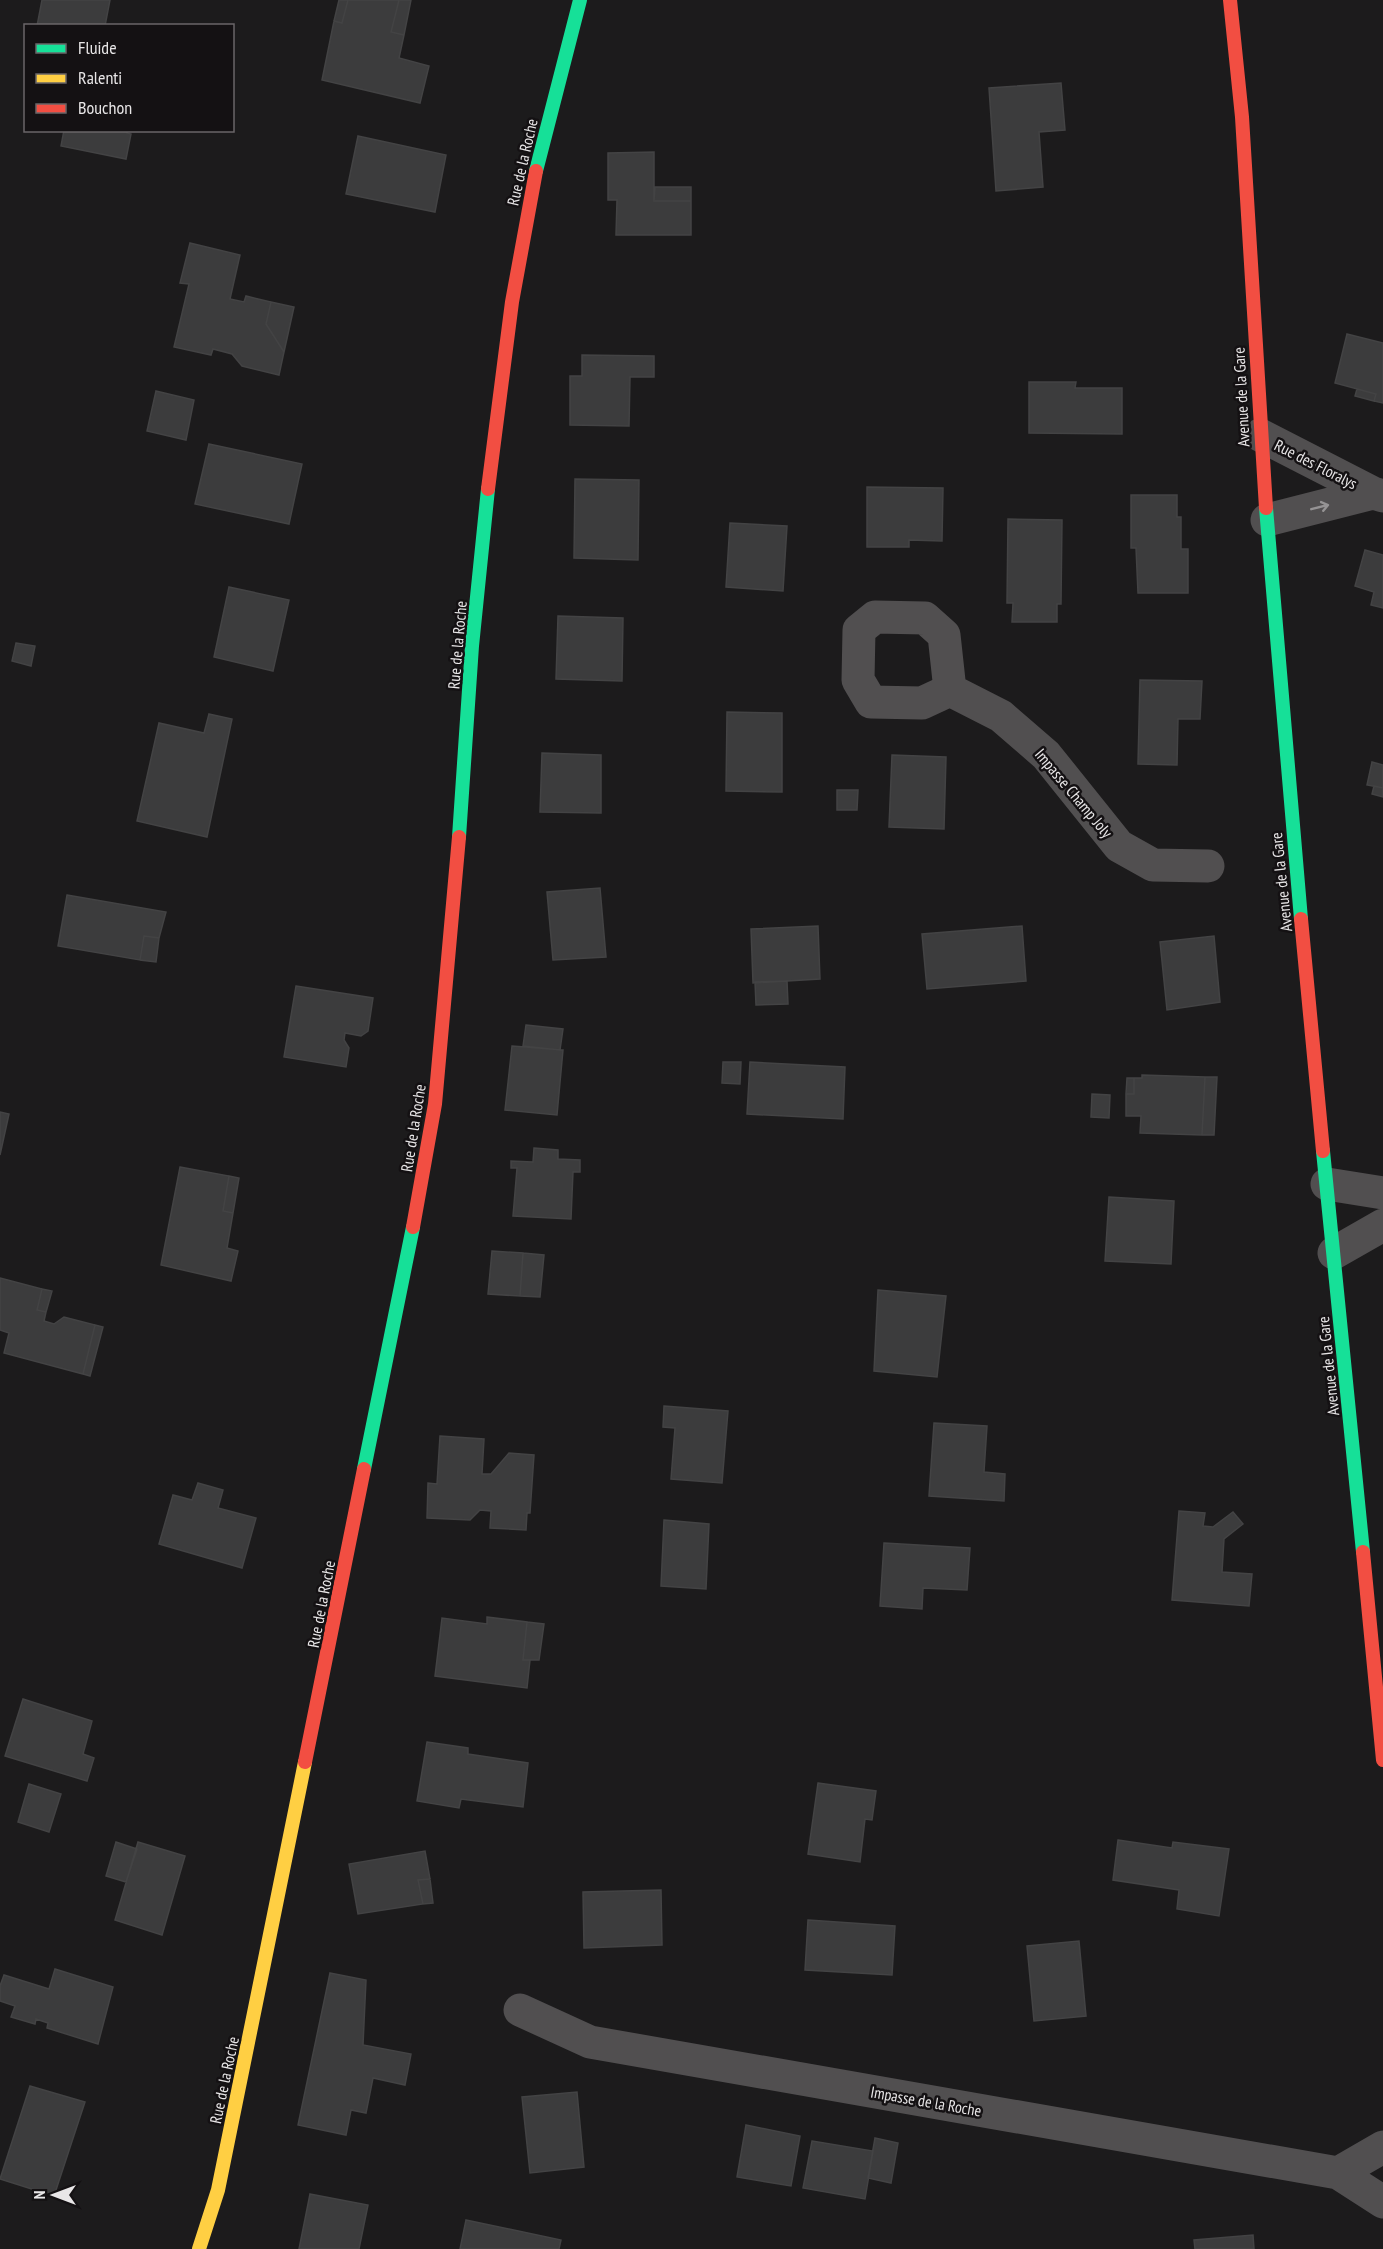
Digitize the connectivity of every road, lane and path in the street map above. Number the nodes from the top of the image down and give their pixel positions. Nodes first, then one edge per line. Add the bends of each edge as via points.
1 (580, 0) edge
2 (1230, 0) edge
3 (1260, 435) junction
4 (1378, 494) edge
5 (1267, 520) junction
6 (950, 690) dead end
7 (1208, 866) dead end
8 (1327, 1184) junction
9 (1383, 1193) edge
10 (1383, 1225) edge
11 (1334, 1253) junction
12 (1383, 1760) edge
13 (520, 2010) dead end
14 (1383, 2147) edge
15 (1338, 2173) junction
16 (1383, 2202) edge
17 (199, 2249) edge

1 - 17 street, Rue de la Roche via 534,177 498,404 472,646 435,1104 221,2178
2 - 3 street, Avenue de la Gare via 1242,117
3 - 4 street, Rue des Floralys
3 - 5 street, Avenue de la Gare
5 -> 4 street, Rue des Floralys
5 - 8 street, Avenue de la Gare via 1290,811
6 - 7 street, Impasse Champ Joly via 1000,716 1046,755 1119,846 1153,865
8 - 9 street
8 - 11 street, Avenue de la Gare
10 - 11 street
11 - 12 street, Avenue de la Gare
13 - 15 street, Impasse de la Roche via 590,2042
14 - 15 street
15 - 16 street, Impasse de la Roche

